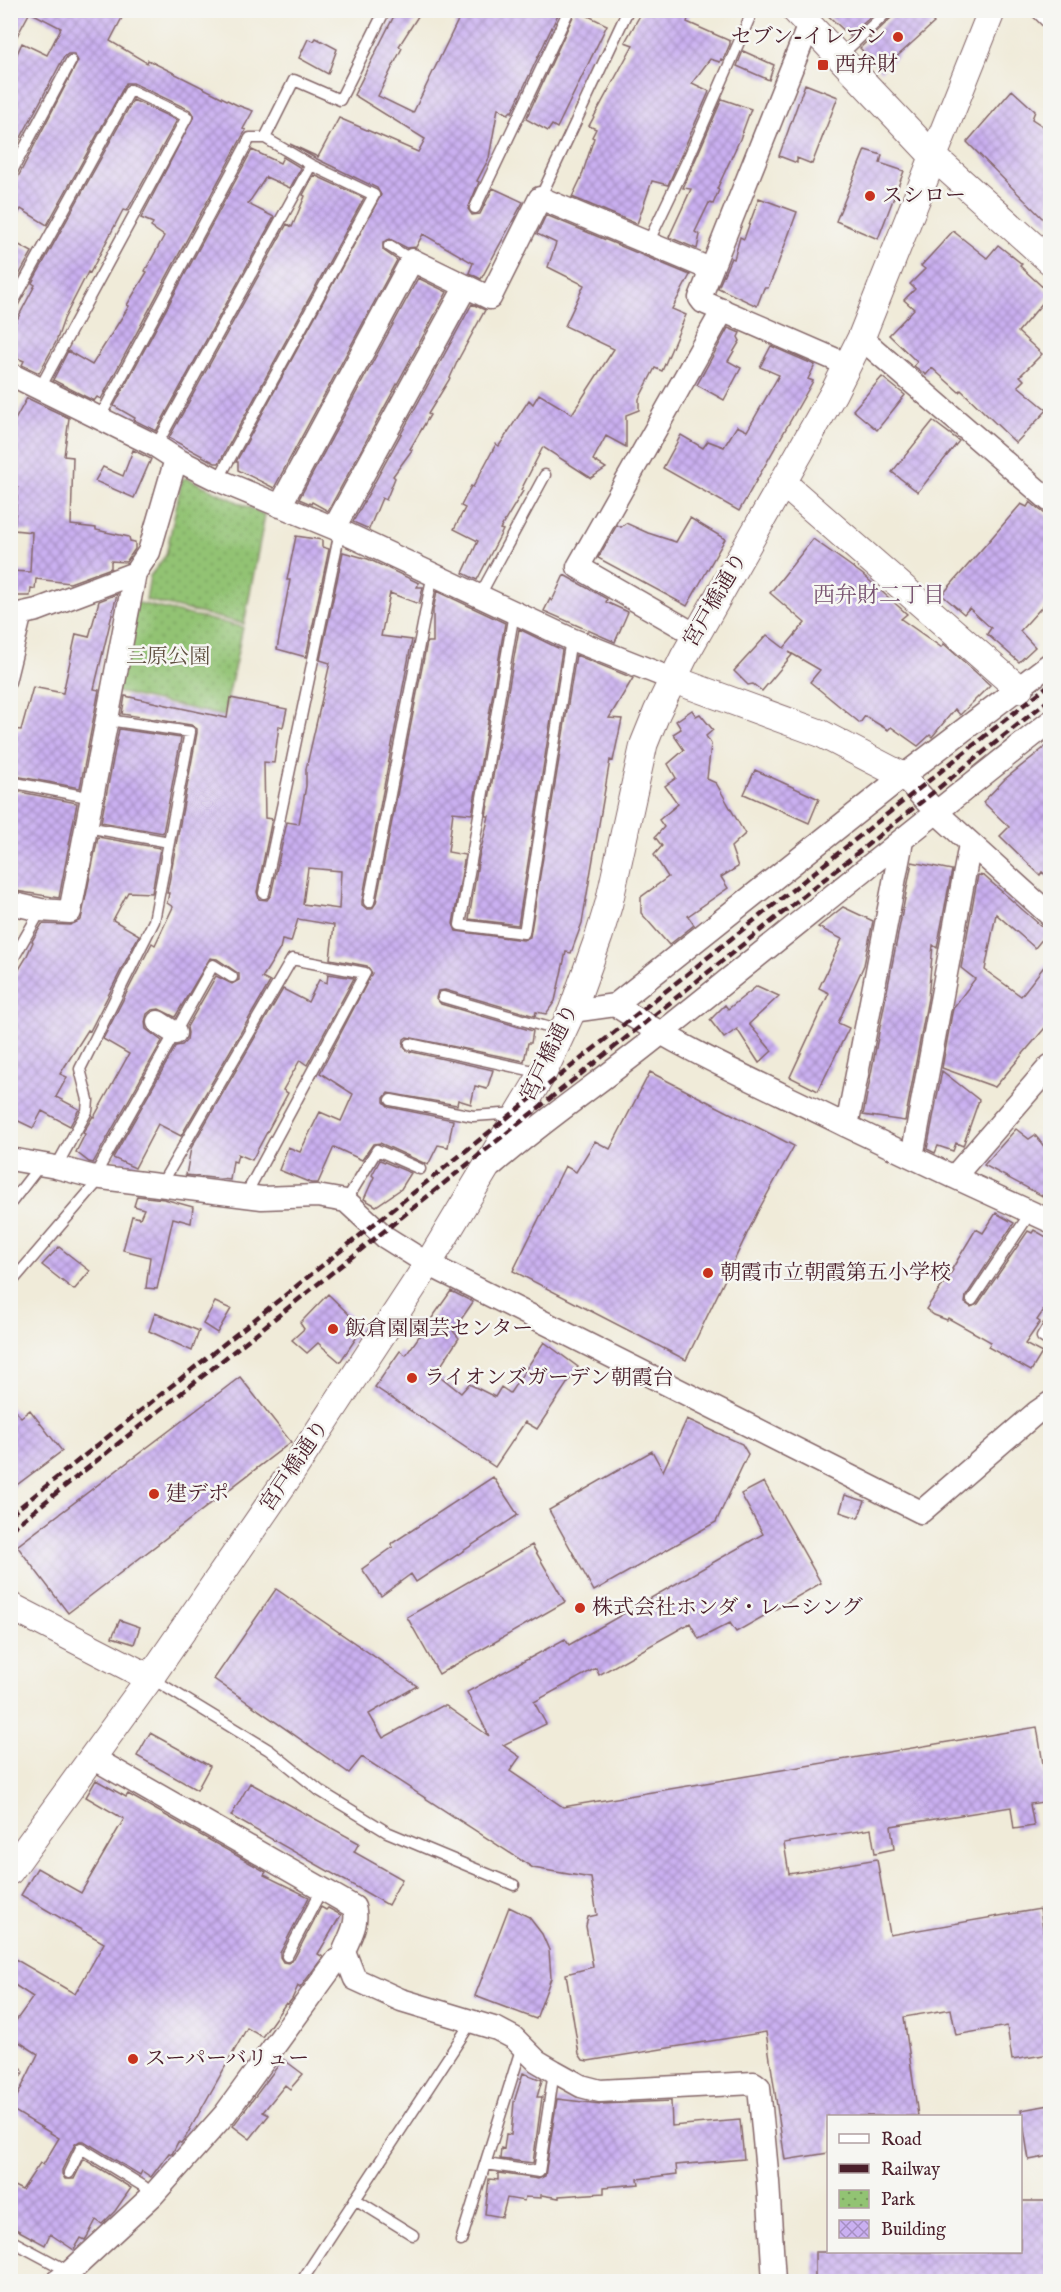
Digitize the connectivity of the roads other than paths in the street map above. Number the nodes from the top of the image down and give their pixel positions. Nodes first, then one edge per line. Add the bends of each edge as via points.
1 (385, 10) edge
2 (568, 10) edge
3 (628, 10) edge
4 (753, 10) edge
5 (889, 10) edge
6 (992, 10) edge
7 (1043, 10) edge
8 (1050, 17) edge
9 (802, 19) edge
10 (838, 58) junction
11 (71, 61) dead end
12 (265, 138) junction
13 (934, 157) junction
14 (311, 165) junction
15 (10, 175) edge
16 (540, 198) junction
17 (475, 208) dead end
18 (648, 243) junction
19 (388, 246) dead end
20 (412, 260) junction
21 (1050, 261) edge
22 (710, 269) junction
23 (466, 286) junction
24 (10, 308) edge
25 (723, 310) junction
26 (861, 338) junction
27 (848, 365) junction
28 (10, 374) edge
29 (40, 388) junction
30 (99, 419) junction
31 (156, 447) junction
32 (176, 459) junction
33 (545, 475) dead end
34 (218, 480) junction
35 (783, 483) junction
36 (1050, 501) edge
37 (280, 506) junction
38 (337, 530) junction
39 (135, 573) junction
40 (433, 573) junction
41 (480, 596) junction
42 (514, 613) junction
43 (19, 614) edge
44 (696, 635) junction
45 (571, 639) junction
46 (1050, 664) edge
47 (672, 679) junction
48 (10, 682) edge
49 (1019, 689) junction
50 (108, 720) junction
51 (1050, 722) edge
52 (903, 776) junction
53 (10, 782) edge
54 (93, 798) junction
55 (936, 812) junction
56 (87, 827) junction
57 (902, 841) junction
58 (169, 842) junction
59 (970, 844) junction
60 (264, 893) dead end
61 (369, 902) dead end
62 (10, 903) edge
63 (41, 910) junction
64 (1050, 915) edge
65 (10, 964) edge
66 (232, 977) dead end
67 (443, 997) dead end
68 (615, 1005) junction
69 (567, 1022) junction
70 (661, 1034) junction
71 (410, 1044) dead end
72 (1050, 1066) edge
73 (543, 1073) junction
74 (391, 1100) dead end
75 (520, 1113) junction
76 (847, 1126) junction
77 (912, 1157) junction
78 (10, 1159) edge
79 (49, 1166) junction
80 (420, 1168) dead end
81 (487, 1170) junction
82 (94, 1177) junction
83 (954, 1177) junction
84 (161, 1185) junction
85 (245, 1196) junction
86 (346, 1201) junction
87 (10, 1204) edge
88 (1040, 1217) edge
89 (428, 1264) junction
90 (10, 1284) edge
91 (972, 1300) dead end
92 (1050, 1323) edge
93 (1050, 1342) edge
94 (1050, 1403) edge
95 (10, 1606) edge
96 (150, 1678) junction
97 (93, 1758) junction
98 (10, 1871) edge
99 (514, 1885) dead end
100 (322, 1889) junction
101 (287, 1956) dead end
102 (345, 1957) junction
103 (472, 2021) junction
104 (522, 2046) junction
105 (554, 2072) junction
106 (486, 2164) junction
107 (69, 2173) dead end
108 (153, 2195) junction
109 (355, 2199) junction
110 (412, 2235) dead end
111 (10, 2240) edge
112 (462, 2241) dead end
113 (63, 2277) edge
114 (301, 2282) edge
115 (774, 2282) edge

1 - 12 lane via 340,100 294,80
2 - 17 lane
3 - 16 lane
4 - 18 lane
5 - 10 lane
6 - 13 street, 宮戸橋通り
7 - 8 street
9 - 10 street
9 - 22 street
10 - 13 street
11 - 15 lane
12 - 14 lane
12 - 30 lane via 250,138
13 - 21 street
13 - 26 street, 宮戸橋通り
14 - 31 lane
14 - 34 lane via 374,195
16 - 18 street
16 - 23 street via 490,297
18 - 22 street
19 - 20 lane
20 - 23 street
20 - 37 street
22 - 25 street via 700,298
23 - 38 street
24 - 29 lane via 130,90 187,117
25 - 27 street
25 - 44 street via 578,567
26 - 27 street, 宮戸橋通り
26 - 36 street
27 - 35 street, 宮戸橋通り
28 - 29 street
29 - 30 street
30 - 31 street
31 - 32 street
32 - 34 street
32 - 39 street via 149,552
33 - 41 lane
34 - 37 street
35 - 44 street, 宮戸橋通り
35 - 49 street
37 - 38 street
38 - 40 street
38 - 60 lane
39 - 43 street
39 - 50 street
40 - 41 street
40 - 61 lane
41 - 42 street
42 - 45 street
42 - 45 lane via 460,925 524,933
43 - 48 lane
44 - 47 street, 宮戸橋通り
45 - 47 street
46 - 49 street
47 - 52 street via 819,733
47 - 69 street, 宮戸橋通り via 644,744 609,903
49 - 52 street
50 - 54 street
50 - 58 lane via 190,732
51 - 55 street
52 - 55 street
52 - 68 street
53 - 54 lane
54 - 56 street
55 - 57 street
55 - 59 street
56 - 58 lane
56 - 63 street via 70,912
57 - 70 street
57 - 76 street
58 - 79 lane via 154,921 80,1069 87,1111
59 - 64 street
59 - 77 street
62 - 63 street
63 - 65 lane
66 - 82 lane via 213,965 166,1028
67 - 69 lane via 550,1028
68 - 69 street
68 - 70 street
69 - 73 street, 宮戸橋通り
70 - 76 street
70 - 81 street via 531,1131
71 - 73 lane
72 - 83 street
73 - 75 street, 宮戸橋通り
74 - 75 lane via 473,1116
75 - 81 street, 宮戸橋通り
76 - 77 street
77 - 83 street
78 - 79 street
79 - 82 street
79 - 87 lane
80 - 86 lane via 377,1150
81 - 89 street, 宮戸橋通り
82 - 84 street
82 - 90 lane via 94,1186
83 - 88 street
84 - 85 street
84 - 85 lane via 292,958 365,973
85 - 86 street via 317,1196
86 - 89 street via 385,1237
88 - 91 lane
89 - 94 street via 921,1512
89 - 96 street, 宮戸橋通り
92 - 93 lane via 1042,1337
95 - 96 street
96 - 97 street, 宮戸橋通り
96 - 99 lane via 268,1750 320,1791 387,1832
97 - 98 street, 宮戸橋通り
97 - 100 street
100 - 101 lane
100 - 102 street via 354,1907 357,1916
102 - 103 street via 356,1978 400,2000
102 - 108 street via 337,1960 225,2114
103 - 104 street via 497,2029
103 - 109 lane
104 - 105 street
104 - 106 lane
105 - 106 lane via 539,2172
105 - 115 street via 600,2091 754,2083 759,2087
106 - 112 lane
107 - 108 lane via 81,2148
108 - 113 street
109 - 110 lane
109 - 114 lane
111 - 113 lane

